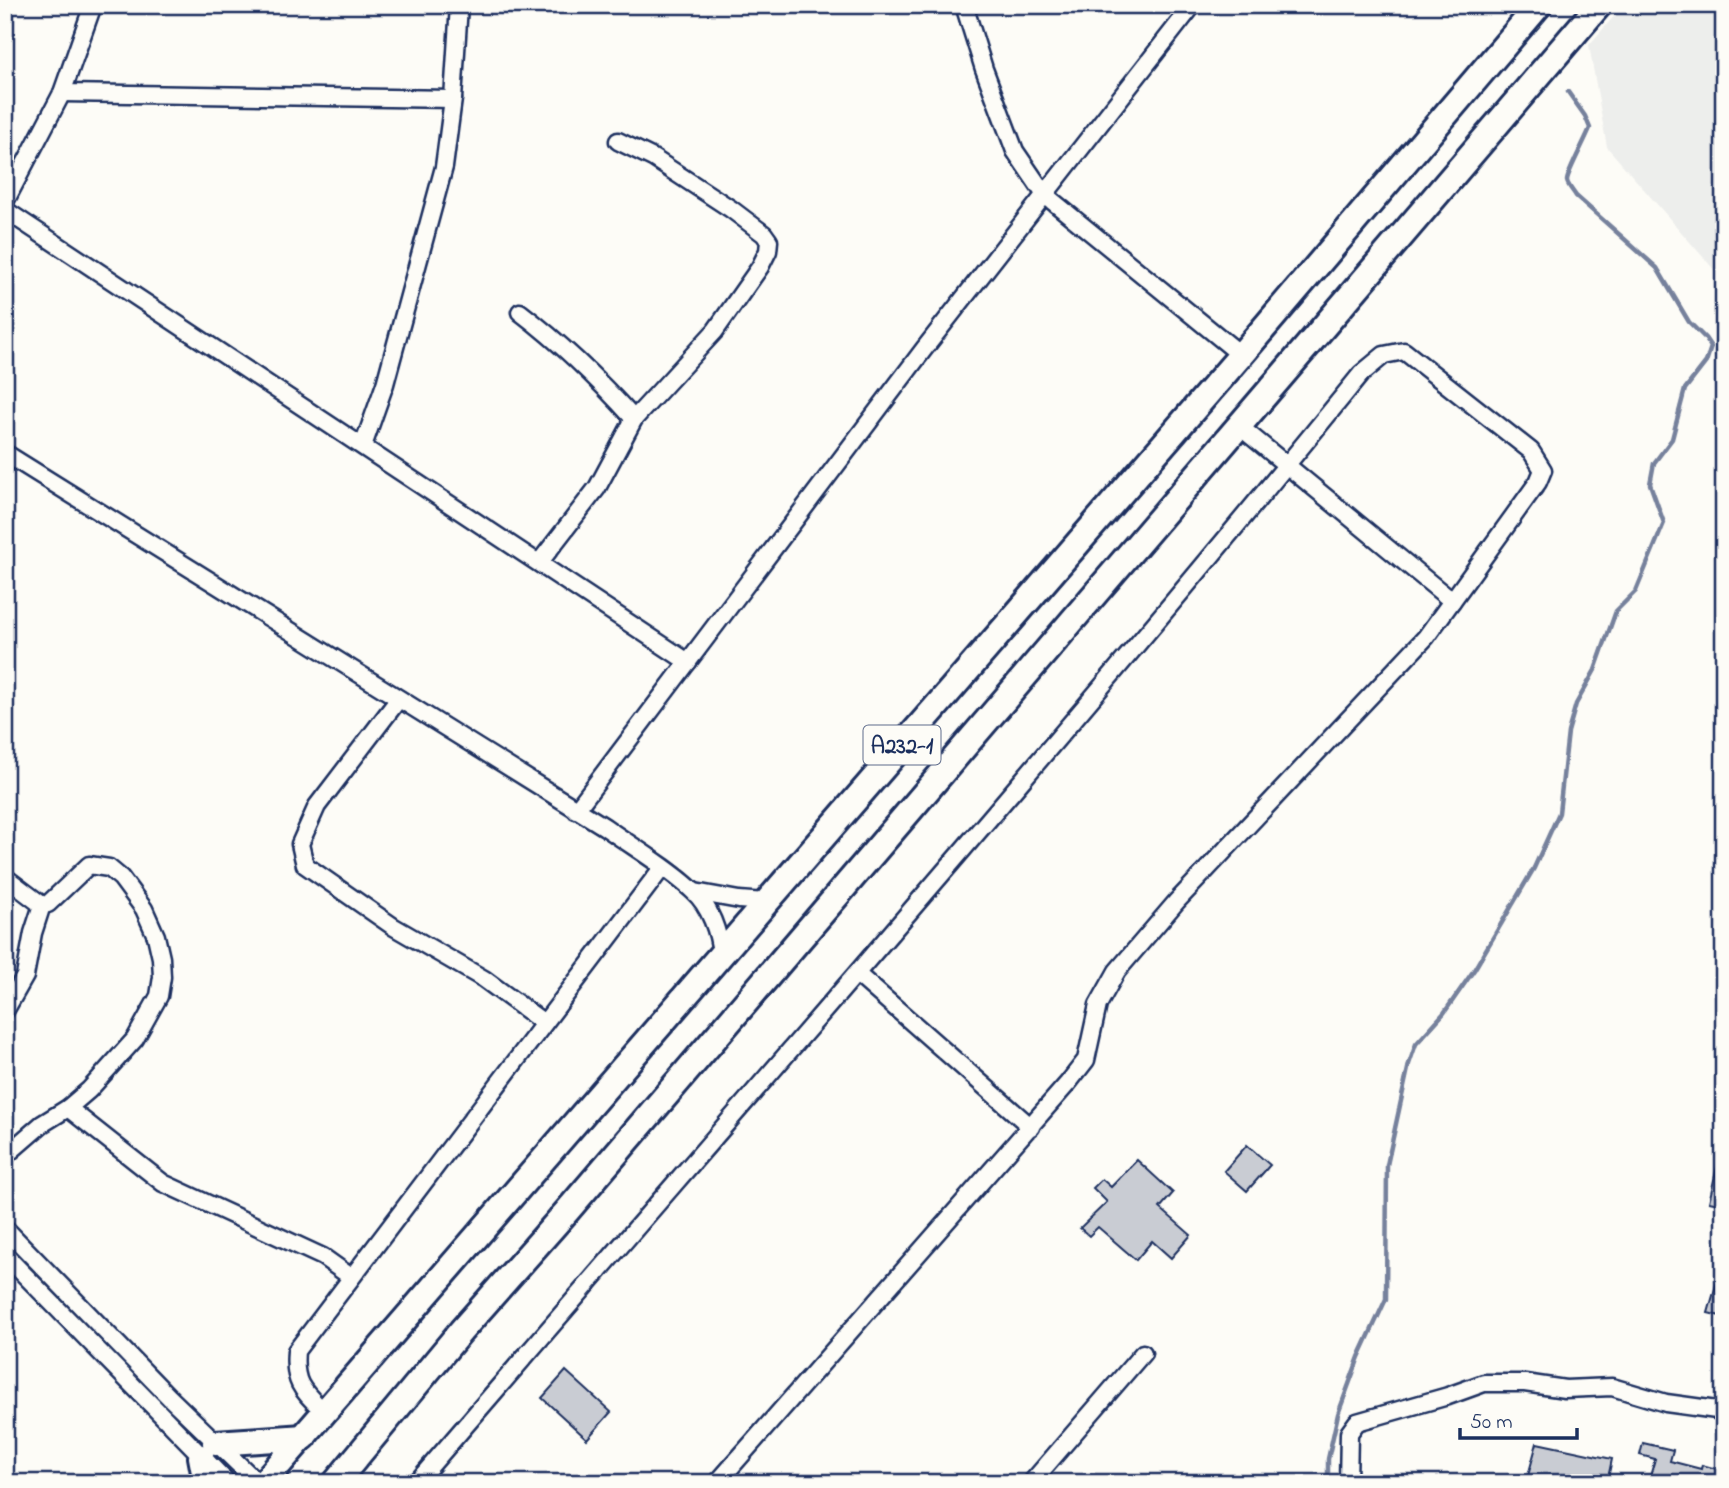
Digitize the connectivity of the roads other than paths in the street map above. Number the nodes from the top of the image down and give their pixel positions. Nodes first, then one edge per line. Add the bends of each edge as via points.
1 (93, 5) edge
2 (459, 5) edge
3 (964, 5) edge
4 (1194, 5) edge
5 (1539, 5) edge
6 (1598, 5) edge
7 (62, 93) junction
8 (453, 99) junction
9 (618, 141) dead end
10 (1045, 195) junction
11 (5, 202) edge
12 (5, 210) edge
13 (520, 312) dead end
14 (1241, 355) junction
15 (634, 418) junction
16 (1239, 426) junction
17 (363, 446) junction
18 (8, 460) edge
19 (1286, 465) junction
20 (539, 563) junction
21 (1452, 601) junction
22 (688, 662) junction
23 (398, 700) junction
24 (576, 810) junction
25 (662, 868) junction
26 (5, 877) edge
27 (695, 892) junction
28 (765, 902) junction
29 (42, 905) junction
30 (721, 954) junction
31 (857, 974) junction
32 (5, 1012) edge
33 (544, 1023) junction
34 (68, 1108) junction
35 (1031, 1127) junction
36 (5, 1156) edge
37 (5, 1228) edge
38 (5, 1255) edge
39 (351, 1277) junction
40 (1143, 1353) dead end
41 (1724, 1411) edge
42 (325, 1413) junction
43 (304, 1437) junction
44 (208, 1450) junction
45 (206, 1483) edge
46 (228, 1483) edge
47 (260, 1483) edge
48 (335, 1483) edge
49 (416, 1483) edge
50 (717, 1483) edge
51 (1031, 1483) edge
52 (1348, 1483) edge

1 - 7 street
2 - 8 street
3 - 10 street via 1015,150
4 - 10 street
5 - 14 highway, A232-1
6 - 16 highway, A232-1
7 - 8 street
7 - 11 street
8 - 17 street via 444,167 428,231
9 - 15 street via 731,209 769,242 760,267 715,331
10 - 14 street
10 - 22 street
12 - 17 street
13 - 15 street via 551,335
14 - 28 highway, A232-1
15 - 20 street via 597,488
16 - 19 street
16 - 48 highway, A232-1
17 - 20 street
18 - 23 street
19 - 21 street
19 - 21 street via 1361,374 1384,355 1404,351 1531,451 1542,470 1538,482
19 - 31 street
20 - 22 street
21 - 35 street via 1426,637 1116,971 1098,1005 1086,1060
22 - 24 street
23 - 24 street
23 - 33 street via 317,806 300,844 305,865 394,927 484,979
24 - 25 street
25 - 27 street
25 - 33 street
26 - 29 street
27 - 28 street
27 - 30 street via 713,920
28 - 30 highway, A232-1
29 - 32 street via 24,976
29 - 34 street via 89,865 109,868 144,909 161,958 159,996 135,1040
30 - 42 highway, A232-1
31 - 35 street
31 - 49 street
33 - 39 street
34 - 36 street
34 - 39 street via 163,1183 323,1257
35 - 50 street
37 - 44 street
38 - 44 street
39 - 42 street via 296,1351 295,1371 302,1391
40 - 51 street
41 - 52 street via 1665,1403 1612,1387 1565,1389 1484,1382 1357,1422 1349,1433
42 - 43 highway, A232-1
43 - 44 highway
43 - 47 highway, A232-1
44 - 45 highway
44 - 46 street
44 - 47 street

